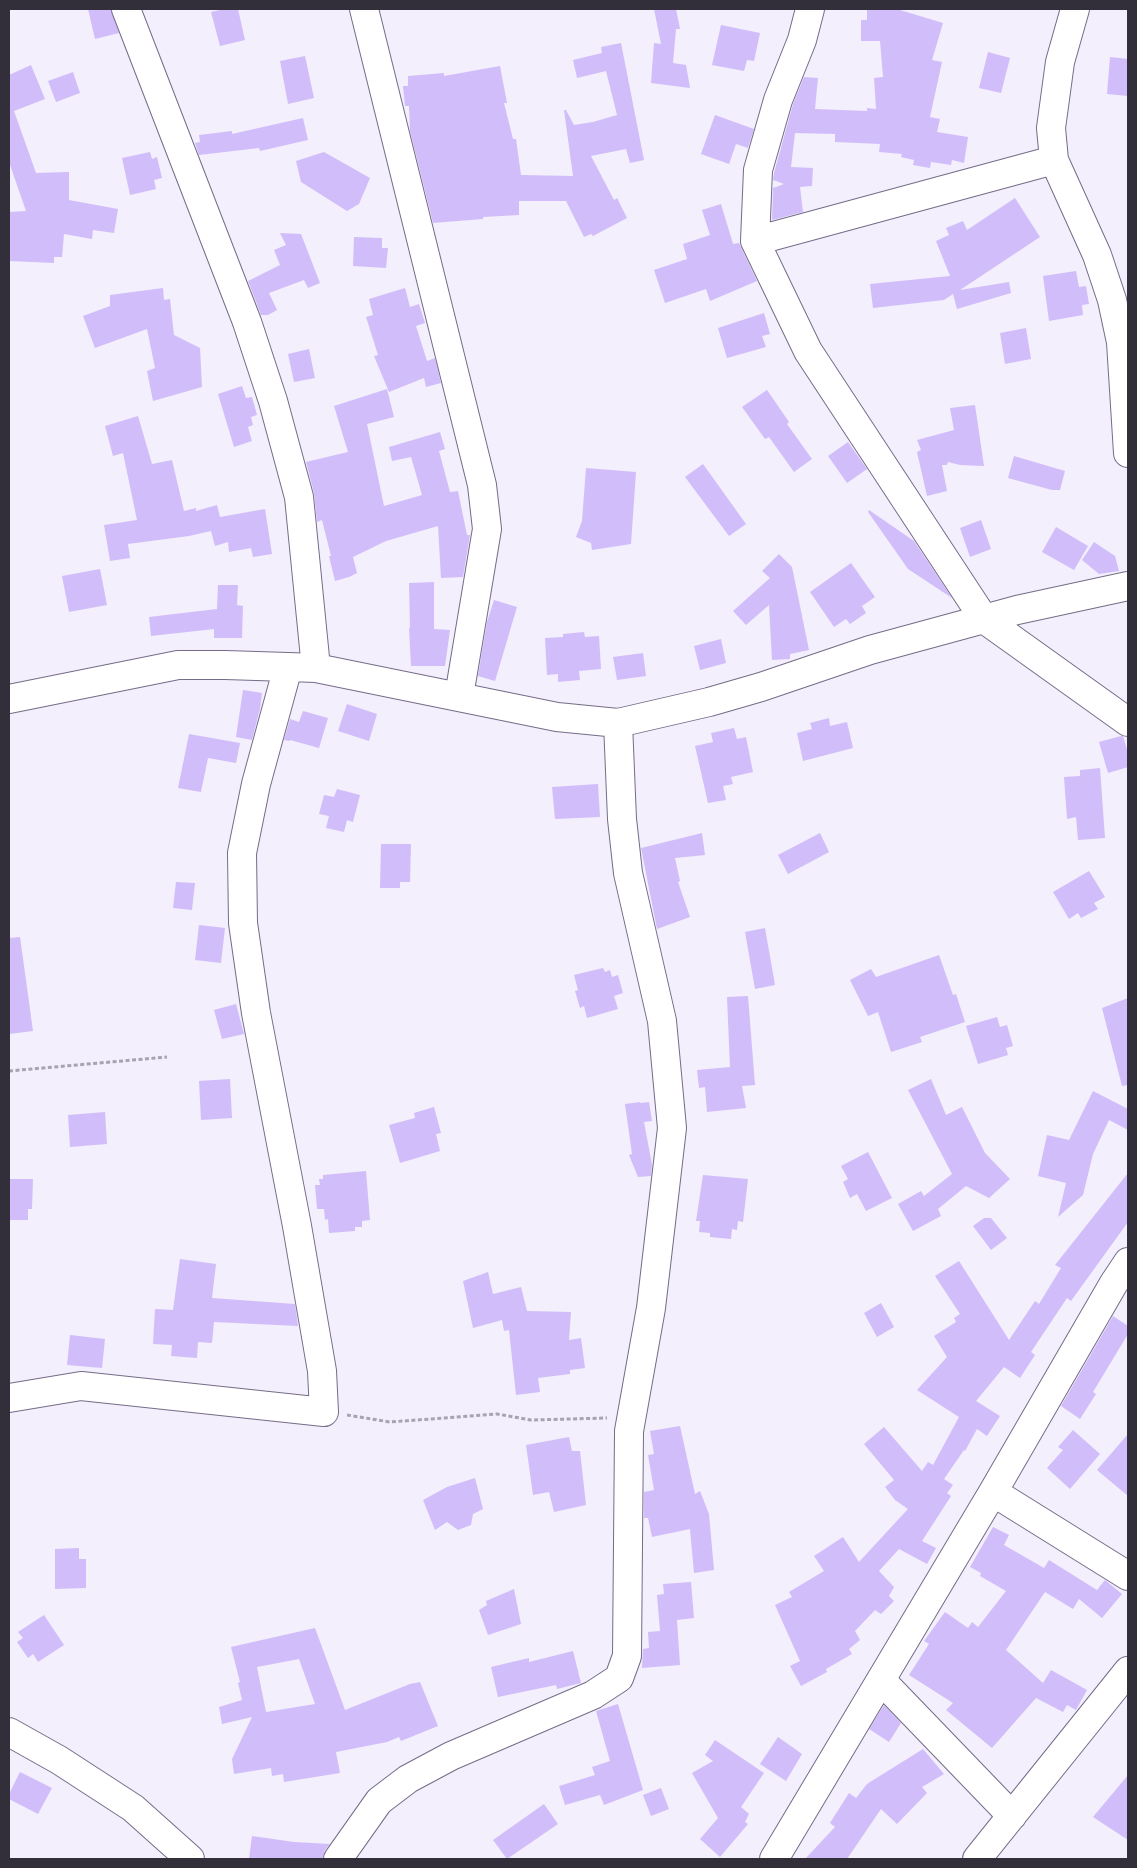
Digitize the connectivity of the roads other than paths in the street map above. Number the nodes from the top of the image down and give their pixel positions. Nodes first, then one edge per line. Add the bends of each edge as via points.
1 (126, 9) edge
2 (364, 9) edge
3 (810, 9) edge
4 (1075, 9) edge
5 (1054, 160) junction
6 (755, 241) junction
7 (1128, 453) edge
8 (1128, 586) edge
9 (984, 619) junction
10 (288, 667) junction
11 (316, 668) junction
12 (459, 696) junction
13 (9, 699) edge
14 (1128, 722) edge
15 (618, 723) junction
16 (1128, 1262) edge
17 (9, 1398) edge
18 (993, 1492) junction
19 (1128, 1576) edge
20 (1128, 1671) edge
21 (881, 1680) junction
22 (9, 1732) edge
23 (1012, 1816) junction
24 (190, 1859) edge
25 (338, 1859) edge
26 (774, 1859) edge
27 (977, 1859) edge

1 - 11 street via 247,322 273,401 299,497
2 - 12 street via 483,494 487,530
3 - 6 street via 758,170
4 - 5 street via 1060,62 1051,128
5 - 6 street
5 - 7 street via 1097,255 1112,300 1121,342
6 - 9 street via 808,351
8 - 9 street
9 - 14 street
9 - 15 street via 870,650 709,702
10 - 11 street
10 - 13 street via 178,665
10 - 17 street via 256,784 242,853 243,923 256,1013 322,1371 324,1412 81,1386
11 - 12 street
12 - 15 street via 557,717
15 - 25 street via 628,873 662,1021 672,1128 651,1308 629,1431 627,1656 619,1678 593,1695 408,1778 379,1801
16 - 18 street
18 - 19 street
18 - 21 street
20 - 23 street
21 - 23 street
21 - 26 street
22 - 24 street via 133,1808
23 - 27 street

